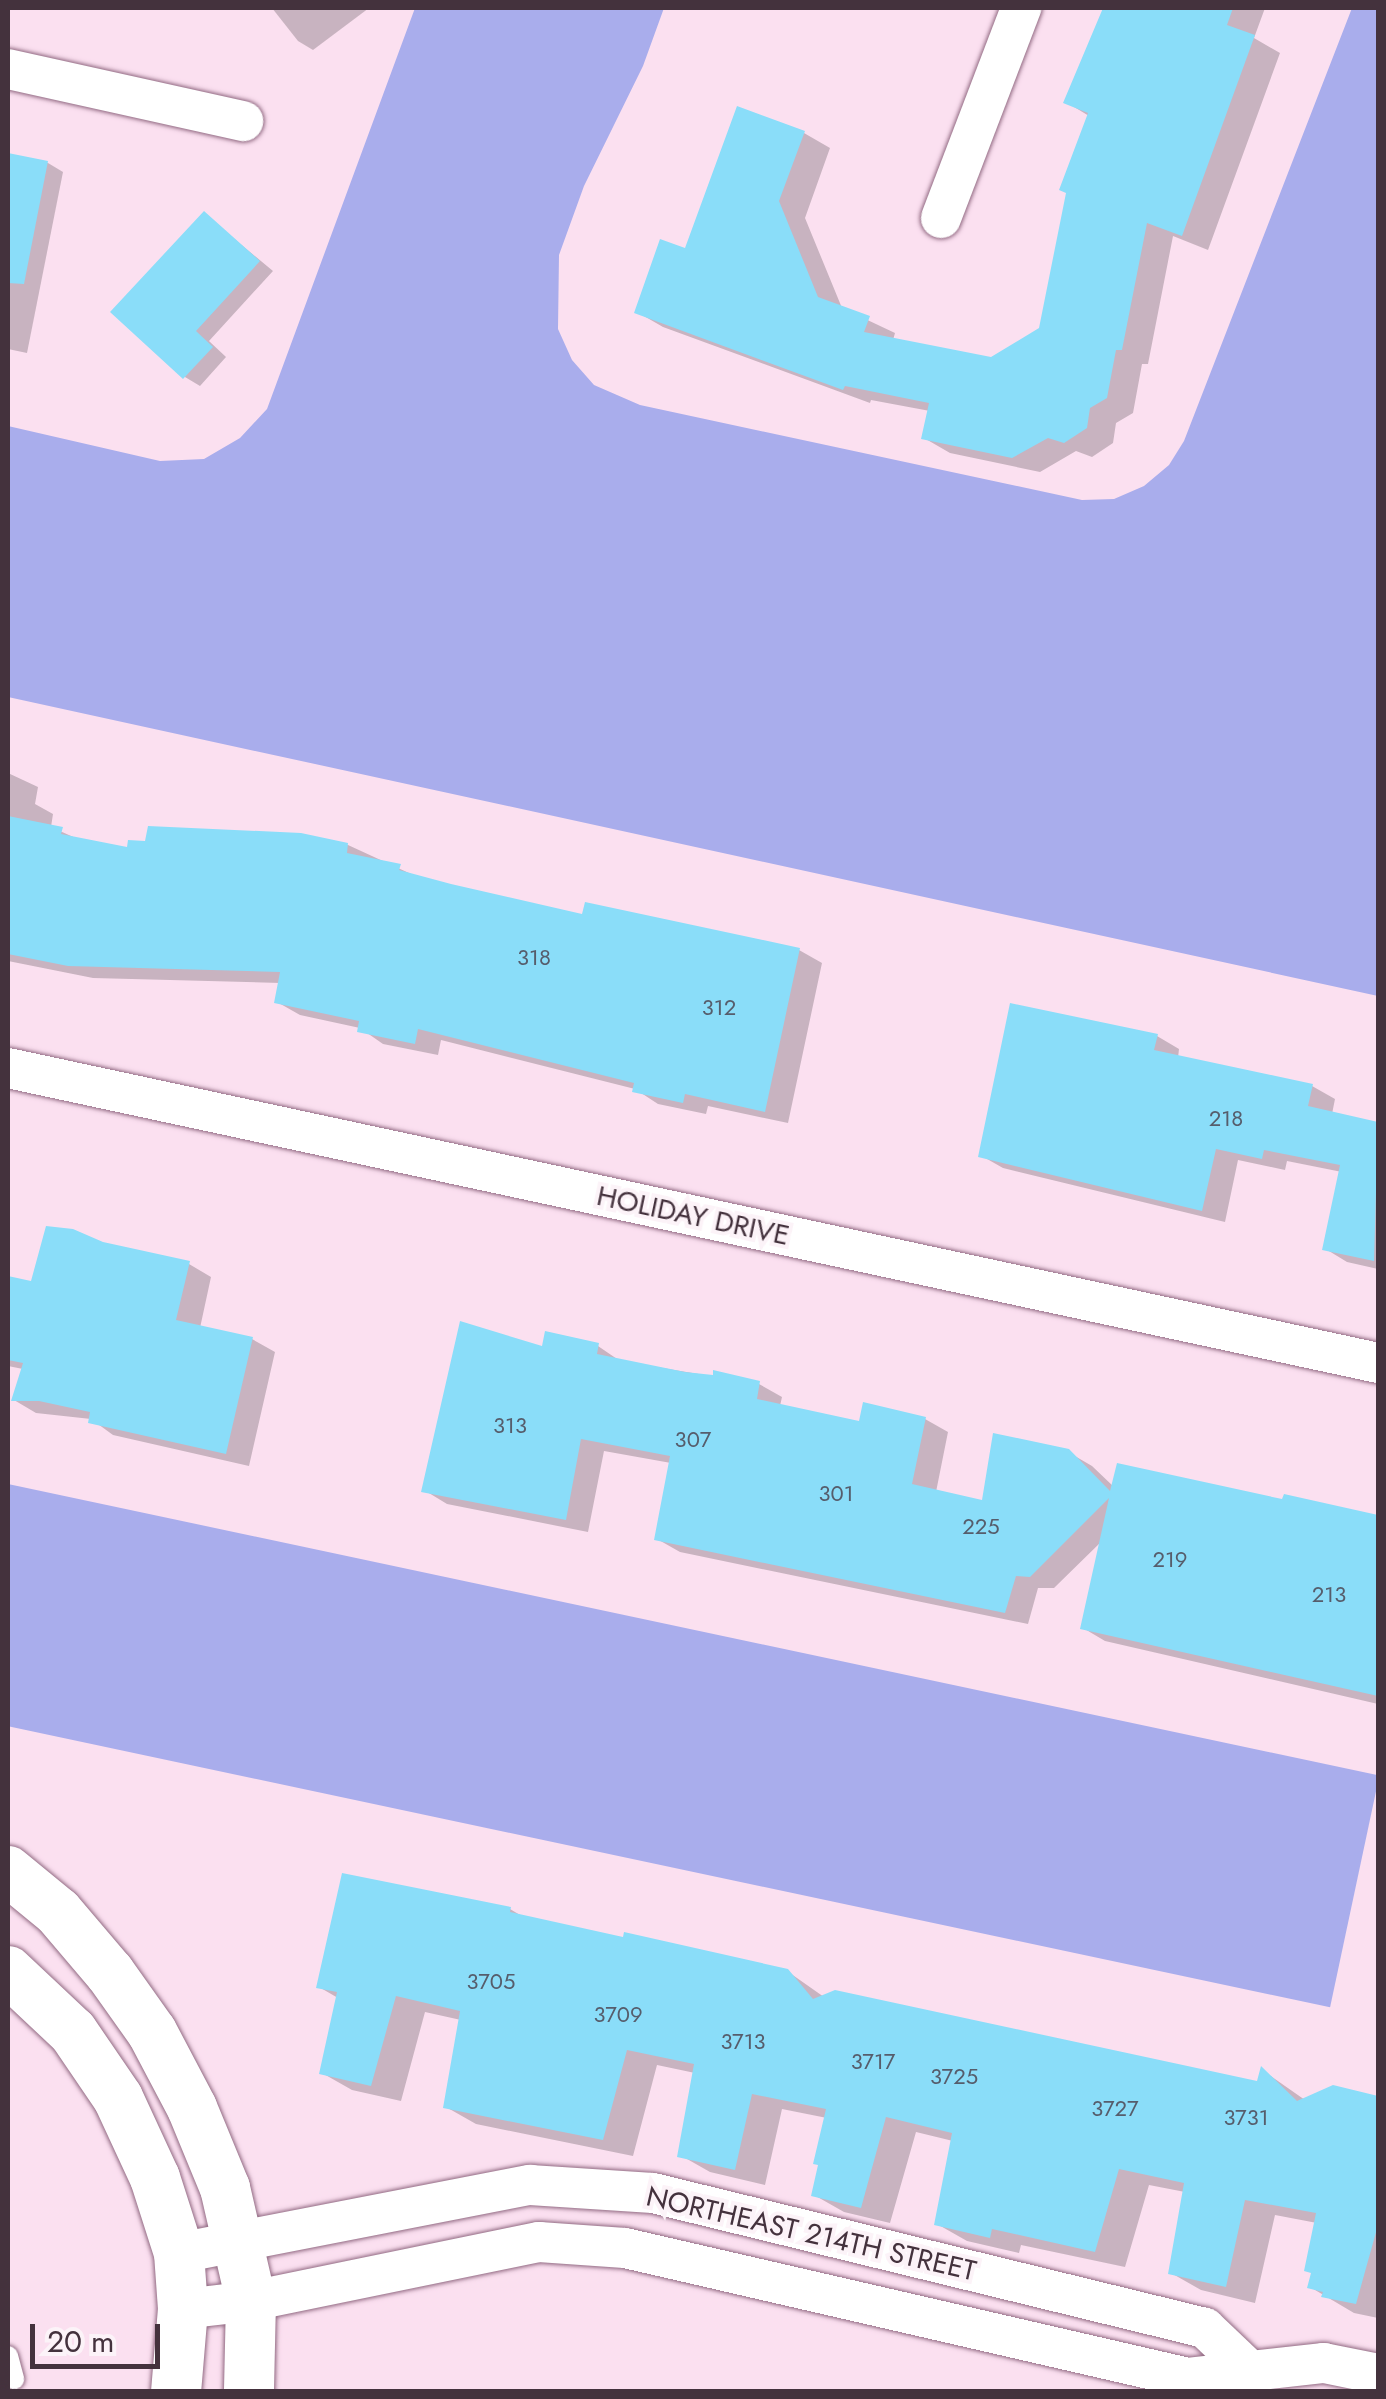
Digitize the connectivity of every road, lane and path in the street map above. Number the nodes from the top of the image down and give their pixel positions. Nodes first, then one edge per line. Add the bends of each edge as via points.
1 (1020, 8) edge
2 (8, 69) edge
3 (242, 122) dead end
4 (942, 218) dead end
5 (8, 1068) edge
6 (1378, 1364) edge
7 (8, 1870) edge
8 (8, 1971) edge
9 (530, 2185) junction
10 (236, 2240) junction
11 (539, 2242) junction
12 (178, 2252) junction
13 (251, 2301) junction
14 (183, 2310) junction
15 (8, 2356) edge
16 (1378, 2374) edge
17 (14, 2379) dead end
18 (1246, 2380) edge
19 (176, 2392) edge
20 (249, 2392) edge

1 - 4 street
2 - 3 street
5 - 6 street, HOLIDAY DRIVE
7 - 10 street via 58,1912 152,2032 219,2172
8 - 12 street via 74,2032 118,2098 155,2178
9 - 10 street, NORTHEAST 214TH STREET
9 - 11 street
9 - 18 street, NORTHEAST 214TH STREET via 653,2193 1205,2328
10 - 12 street, NORTHEAST 214TH STREET
10 - 13 street
11 - 13 street, NORTHEAST 214TH STREET
11 - 18 street, NORTHEAST 214TH STREET via 625,2248 1188,2378
12 - 14 street
13 - 14 street, NORTHEAST 214TH STREET
13 - 20 street
14 - 19 street
15 - 17 lane
16 - 18 street, NORTHEAST 214TH STREET via 1324,2363

